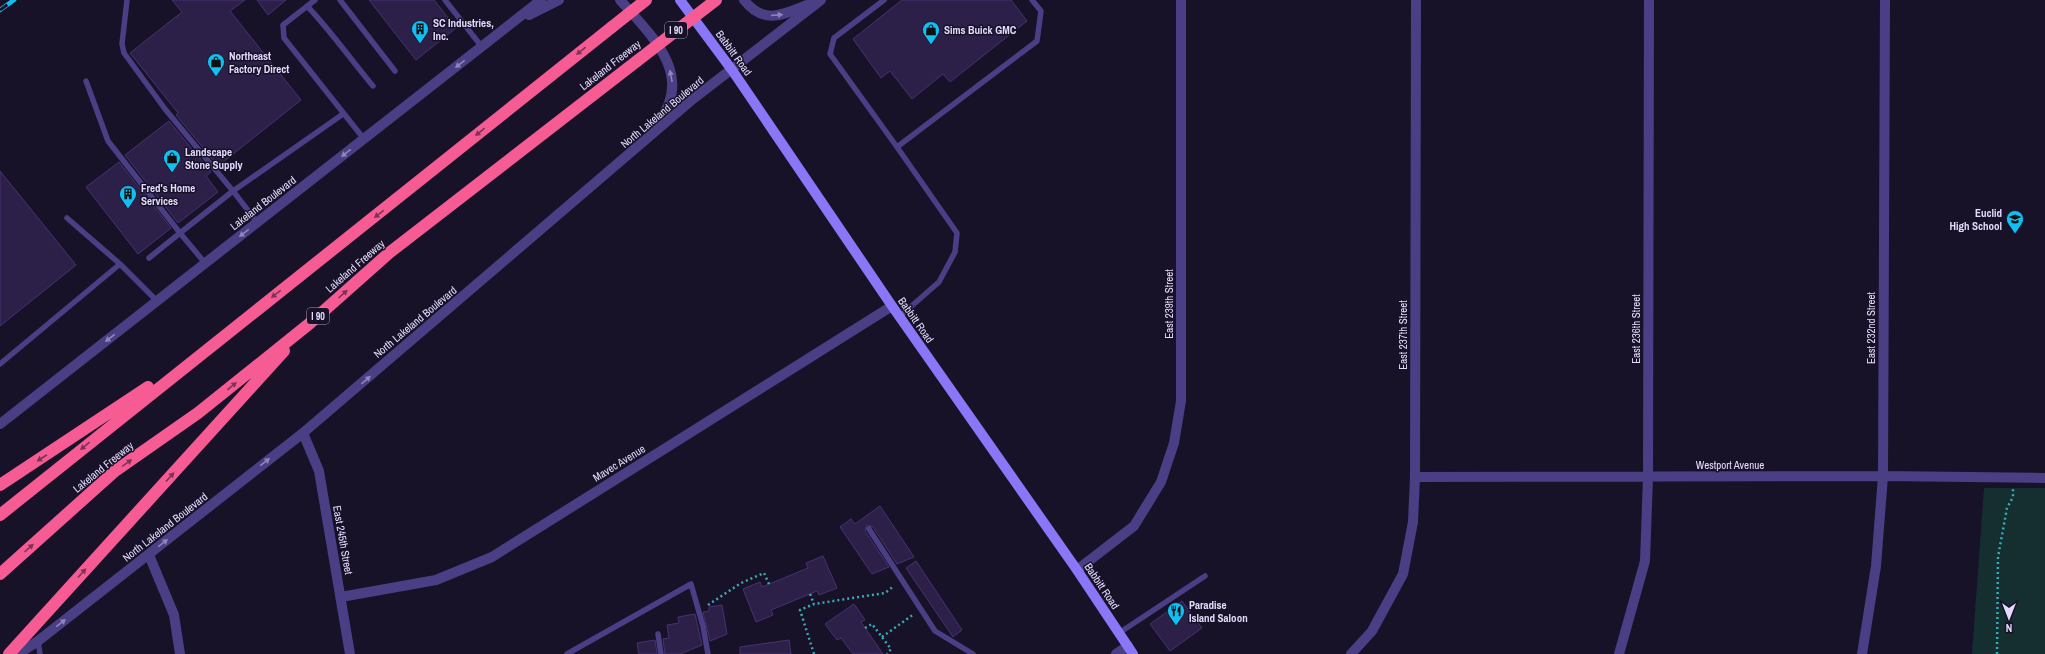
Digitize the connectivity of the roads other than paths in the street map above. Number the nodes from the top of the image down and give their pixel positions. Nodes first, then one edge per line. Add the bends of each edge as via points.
1 (127, 0) edge
2 (315, 0) edge
3 (340, 0) edge
4 (445, 0) edge
5 (559, 0) edge
6 (620, 0) edge
7 (646, 0) edge
8 (680, 0) edge
9 (716, 0) edge
10 (744, 0) edge
11 (818, 0) edge
12 (821, 0) edge
13 (884, 0) edge
14 (1032, 0) edge
15 (1181, 0) edge
16 (1416, 0) edge
17 (1649, 0) edge
18 (1885, 0) edge
19 (539, 1) edge
20 (307, 6) junction
21 (513, 23) junction
22 (482, 47) junction
23 (732, 70) junction
24 (395, 71) dead end
25 (86, 80) dead end
26 (373, 86) dead end
27 (343, 114) junction
28 (364, 139) junction
29 (639, 146) junction
30 (896, 147) junction
31 (233, 192) junction
32 (68, 218) dead end
33 (257, 222) junction
34 (180, 233) junction
35 (149, 258) dead end
36 (205, 263) junction
37 (120, 264) junction
38 (157, 301) junction
39 (892, 306) junction
40 (899, 317) junction
41 (309, 324) junction
42 (236, 326) junction
43 (0, 364) edge
44 (0, 424) edge
45 (303, 433) junction
46 (1882, 476) junction
47 (1415, 477) junction
48 (1648, 477) junction
49 (2045, 478) edge
50 (0, 485) edge
51 (0, 515) edge
52 (870, 529) dead end
53 (149, 554) junction
54 (1077, 570) junction
55 (0, 574) edge
56 (1205, 576) dead end
57 (341, 597) junction
58 (1119, 633) junction
59 (658, 634) dead end
60 (38, 641) junction
61 (1131, 650) edge
62 (9, 654) edge
63 (18, 654) edge
64 (40, 654) edge
65 (180, 654) edge
66 (350, 654) edge
67 (567, 654) edge
68 (661, 654) edge
69 (708, 654) edge
70 (973, 654) edge
71 (1116, 654) edge
72 (1351, 654) edge
73 (1619, 654) edge
74 (1862, 654) edge

1 - 31 lane via 122,44 124,52 165,109
2 - 20 lane
3 - 24 lane
4 - 22 lane
5 - 21 street
29 -> 6 street via 667,112 673,92 665,56 653,37
7 -> 42 highway, bridge
8 - 23 main road, Babbitt Road
41 -> 9 highway, Lakeland Freeway / I 90, bridge via 390,253
10 -> 11 street via 761,15 779,16
12 - 23 street, North Lakeland Boulevard
13 - 30 lane via 834,38 830,54
14 - 30 lane via 1041,11 1037,41
15 - 54 street, East 239th Street via 1181,401 1174,443 1161,482 1134,526
16 - 47 street, East 237th Street
17 - 48 street, East 236th Street
18 - 46 street, East 232nd Street
19 - 21 street, Lakeland Boulevard
20 - 26 lane via 329,29
20 - 27 lane via 283,25 284,38
21 - 22 street, Lakeland Boulevard
22 -> 28 street, Lakeland Boulevard
23 - 29 street, North Lakeland Boulevard via 693,99
23 - 39 main road, Babbitt Road
25 - 34 lane via 108,141
27 - 28 lane
27 - 31 lane
28 -> 33 street, Lakeland Boulevard
45 -> 29 street, North Lakeland Boulevard
30 - 40 lane via 957,233 955,252 939,282
31 - 33 lane
31 - 34 lane
32 - 37 lane
33 -> 36 street, Lakeland Boulevard
34 - 35 lane
34 - 36 lane
36 - 38 street, Lakeland Boulevard
37 - 38 lane
37 - 43 lane
38 -> 44 street, Lakeland Boulevard
39 - 40 main road, Babbitt Road
39 - 57 street, Mavec Avenue via 492,557 436,580
40 - 54 main road, Babbitt Road
55 -> 41 highway, Lakeland Freeway / I 90 via 115,471 198,413
62 -> 41 highway
42 -> 50 highway
42 -> 51 highway
53 -> 45 street, North Lakeland Boulevard
45 - 57 street, East 245th Street via 319,471
46 - 48 street, Westport Avenue
46 - 49 street, Westport Avenue
46 - 74 street, East 232nd Street via 1876,566
47 - 48 street, Westport Avenue
47 - 72 street, East 237th Street via 1413,522 1403,574 1372,631
48 - 73 street, East 236th Street via 1645,561
52 - 70 lane via 935,631
60 -> 53 street, North Lakeland Boulevard
53 - 65 street via 174,615
54 - 58 main road, Babbitt Road
56 - 58 lane
57 - 66 street, East 245th Street
58 - 61 main road, Babbitt Road
59 - 68 lane
60 - 63 street, North Lakeland Boulevard
60 - 64 lane
61 - 71 street
67 - 69 lane via 691,584 704,626

